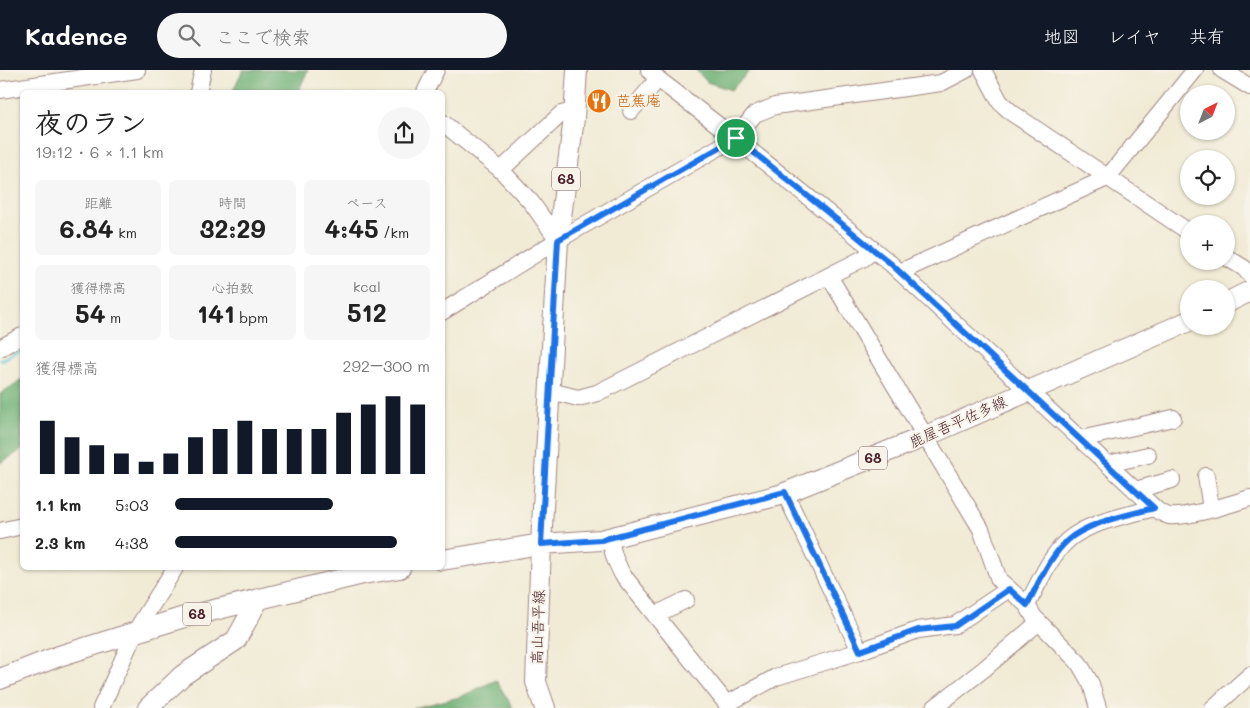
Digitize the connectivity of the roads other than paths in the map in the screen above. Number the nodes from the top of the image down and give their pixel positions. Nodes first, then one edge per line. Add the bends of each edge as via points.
1 (137, 70) edge
2 (203, 70) edge
3 (436, 70) edge
4 (576, 70) edge
5 (966, 70) edge
6 (983, 70) edge
7 (1195, 70) edge
8 (1222, 70) edge
9 (653, 75) edge
10 (944, 75) edge
11 (1250, 87) edge
12 (0, 90) edge
13 (198, 90) edge
14 (426, 90) edge
15 (574, 111) junction
16 (631, 111) dead end
17 (445, 124) edge
18 (736, 138) junction
19 (501, 170) junction
20 (1108, 178) junction
21 (1180, 226) edge
22 (558, 240) junction
23 (874, 250) junction
24 (1235, 262) edge
25 (900, 272) junction
26 (829, 276) junction
27 (1250, 276) edge
28 (1250, 291) edge
29 (1235, 298) edge
30 (445, 310) edge
31 (1180, 325) edge
32 (20, 337) edge
33 (0, 348) edge
34 (1029, 390) junction
35 (550, 391) junction
36 (1174, 418) dead end
37 (926, 436) junction
38 (1081, 439) junction
39 (1148, 455) dead end
40 (1108, 464) junction
41 (1206, 476) dead end
42 (1172, 480) dead end
43 (1135, 490) junction
44 (785, 492) junction
45 (1250, 498) edge
46 (1154, 508) junction
47 (1211, 509) junction
48 (20, 526) edge
49 (0, 531) edge
50 (608, 538) junction
51 (541, 544) junction
52 (445, 560) edge
53 (174, 570) edge
54 (388, 570) edge
55 (1009, 589) junction
56 (258, 600) junction
57 (686, 600) dead end
58 (1027, 605) junction
59 (656, 615) junction
60 (1039, 622) junction
61 (135, 632) junction
62 (860, 651) junction
63 (1250, 675) edge
64 (0, 679) edge
65 (729, 706) edge
66 (101, 708) edge
67 (148, 708) edge
68 (545, 708) edge
69 (934, 708) edge
70 (1098, 708) edge
71 (1213, 708) edge

1 - 12 street
2 - 13 street
3 - 14 street
4 - 15 main road, 68
5 - 10 street
6 - 20 street via 1000,102
7 - 20 street
8 - 11 street
9 - 16 street
9 - 18 street
10 - 18 street via 941,83 775,106 755,114
15 - 19 street via 561,114
15 - 22 main road, 68
17 - 19 street
18 - 22 street
18 - 23 street
19 - 22 street via 531,202
20 - 21 street
20 - 25 street
22 - 30 street
22 - 35 main road, 68
23 - 25 street
23 - 26 street
24 - 27 street
25 - 34 street
26 - 35 street via 597,393 578,398
26 - 37 street
28 - 29 main road
31 - 34 main road, 鹿屋吾平佐多線 / 68
32 - 33 street
34 - 37 main road, 鹿屋吾平佐多線 / 68
34 - 38 street
35 - 51 main road, 68
36 - 38 street
37 - 44 main road, 鹿屋吾平佐多線 / 68
37 - 55 street via 981,529 999,580
38 - 40 street
39 - 40 street
40 - 43 street
41 - 47 street
42 - 43 street
43 - 46 street
44 - 50 main road, 鹿屋吾平佐多線 / 68
44 - 62 street
45 - 47 street
46 - 47 street via 1167,516
46 - 58 street via 1084,530 1068,540 1055,555
48 - 49 street
50 - 51 main road, 鹿屋吾平佐多線 / 68
50 - 59 street via 622,574
51 - 52 main road, 68
51 - 68 main road, 高山吾平線 via 536,682
53 - 61 street
54 - 56 main road, 68
55 - 58 street
55 - 62 street via 955,626 918,630
56 - 61 main road, 68
56 - 67 main road via 236,640 183,675
57 - 59 street
58 - 60 street
59 - 65 street
60 - 69 street
60 - 70 street via 1080,663
61 - 64 main road, 68
61 - 66 street
62 - 65 street via 776,677
63 - 71 street

